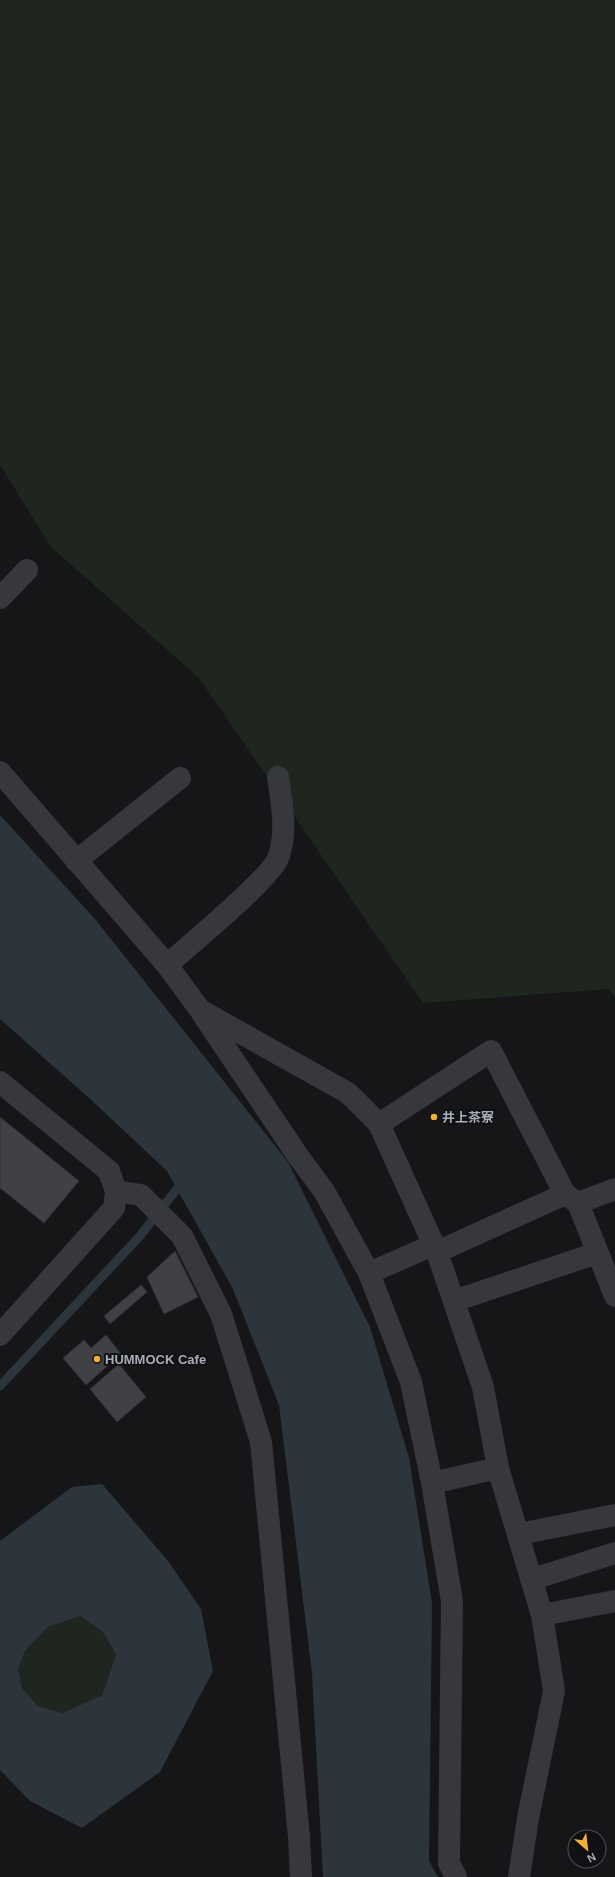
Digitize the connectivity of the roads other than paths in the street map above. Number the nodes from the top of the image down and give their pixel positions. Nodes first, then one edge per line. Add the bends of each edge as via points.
1 (27, 570) dead end
2 (0, 598) edge
3 (0, 772) edge
4 (278, 777) dead end
5 (180, 778) dead end
6 (76, 861) junction
7 (167, 965) junction
8 (200, 1010) junction
9 (0, 1082) edge
10 (379, 1124) junction
11 (615, 1189) edge
12 (116, 1191) junction
13 (571, 1198) junction
14 (435, 1248) junction
15 (604, 1258) edge
16 (369, 1273) junction
17 (615, 1296) edge
18 (454, 1301) junction
19 (0, 1335) edge
20 (498, 1468) junction
21 (432, 1483) junction
22 (615, 1515) edge
23 (519, 1534) junction
24 (615, 1553) edge
25 (533, 1579) junction
26 (615, 1601) edge
27 (542, 1615) junction
28 (301, 1877) edge
29 (456, 1877) edge
30 (519, 1877) edge

1 - 2 street
3 - 6 street
4 - 7 street via 284,820 279,858 261,880
5 - 6 street
6 - 7 street
7 - 8 street
8 - 10 street via 348,1093
8 - 16 street via 324,1191
9 - 12 street via 109,1171
10 - 13 street via 491,1050
10 - 14 street
11 - 13 street
12 - 19 street via 114,1208
12 - 28 street via 141,1195 182,1236 221,1314 261,1442
13 - 14 street
13 - 15 street
14 - 16 street
14 - 18 street
15 - 17 street
15 - 18 street
16 - 21 street via 411,1382
18 - 20 street via 483,1387
20 - 21 street
20 - 23 street
21 - 29 street via 452,1601 449,1863
22 - 23 street
23 - 25 street
24 - 25 street
25 - 27 street
26 - 27 street
27 - 30 street via 554,1691 528,1818

